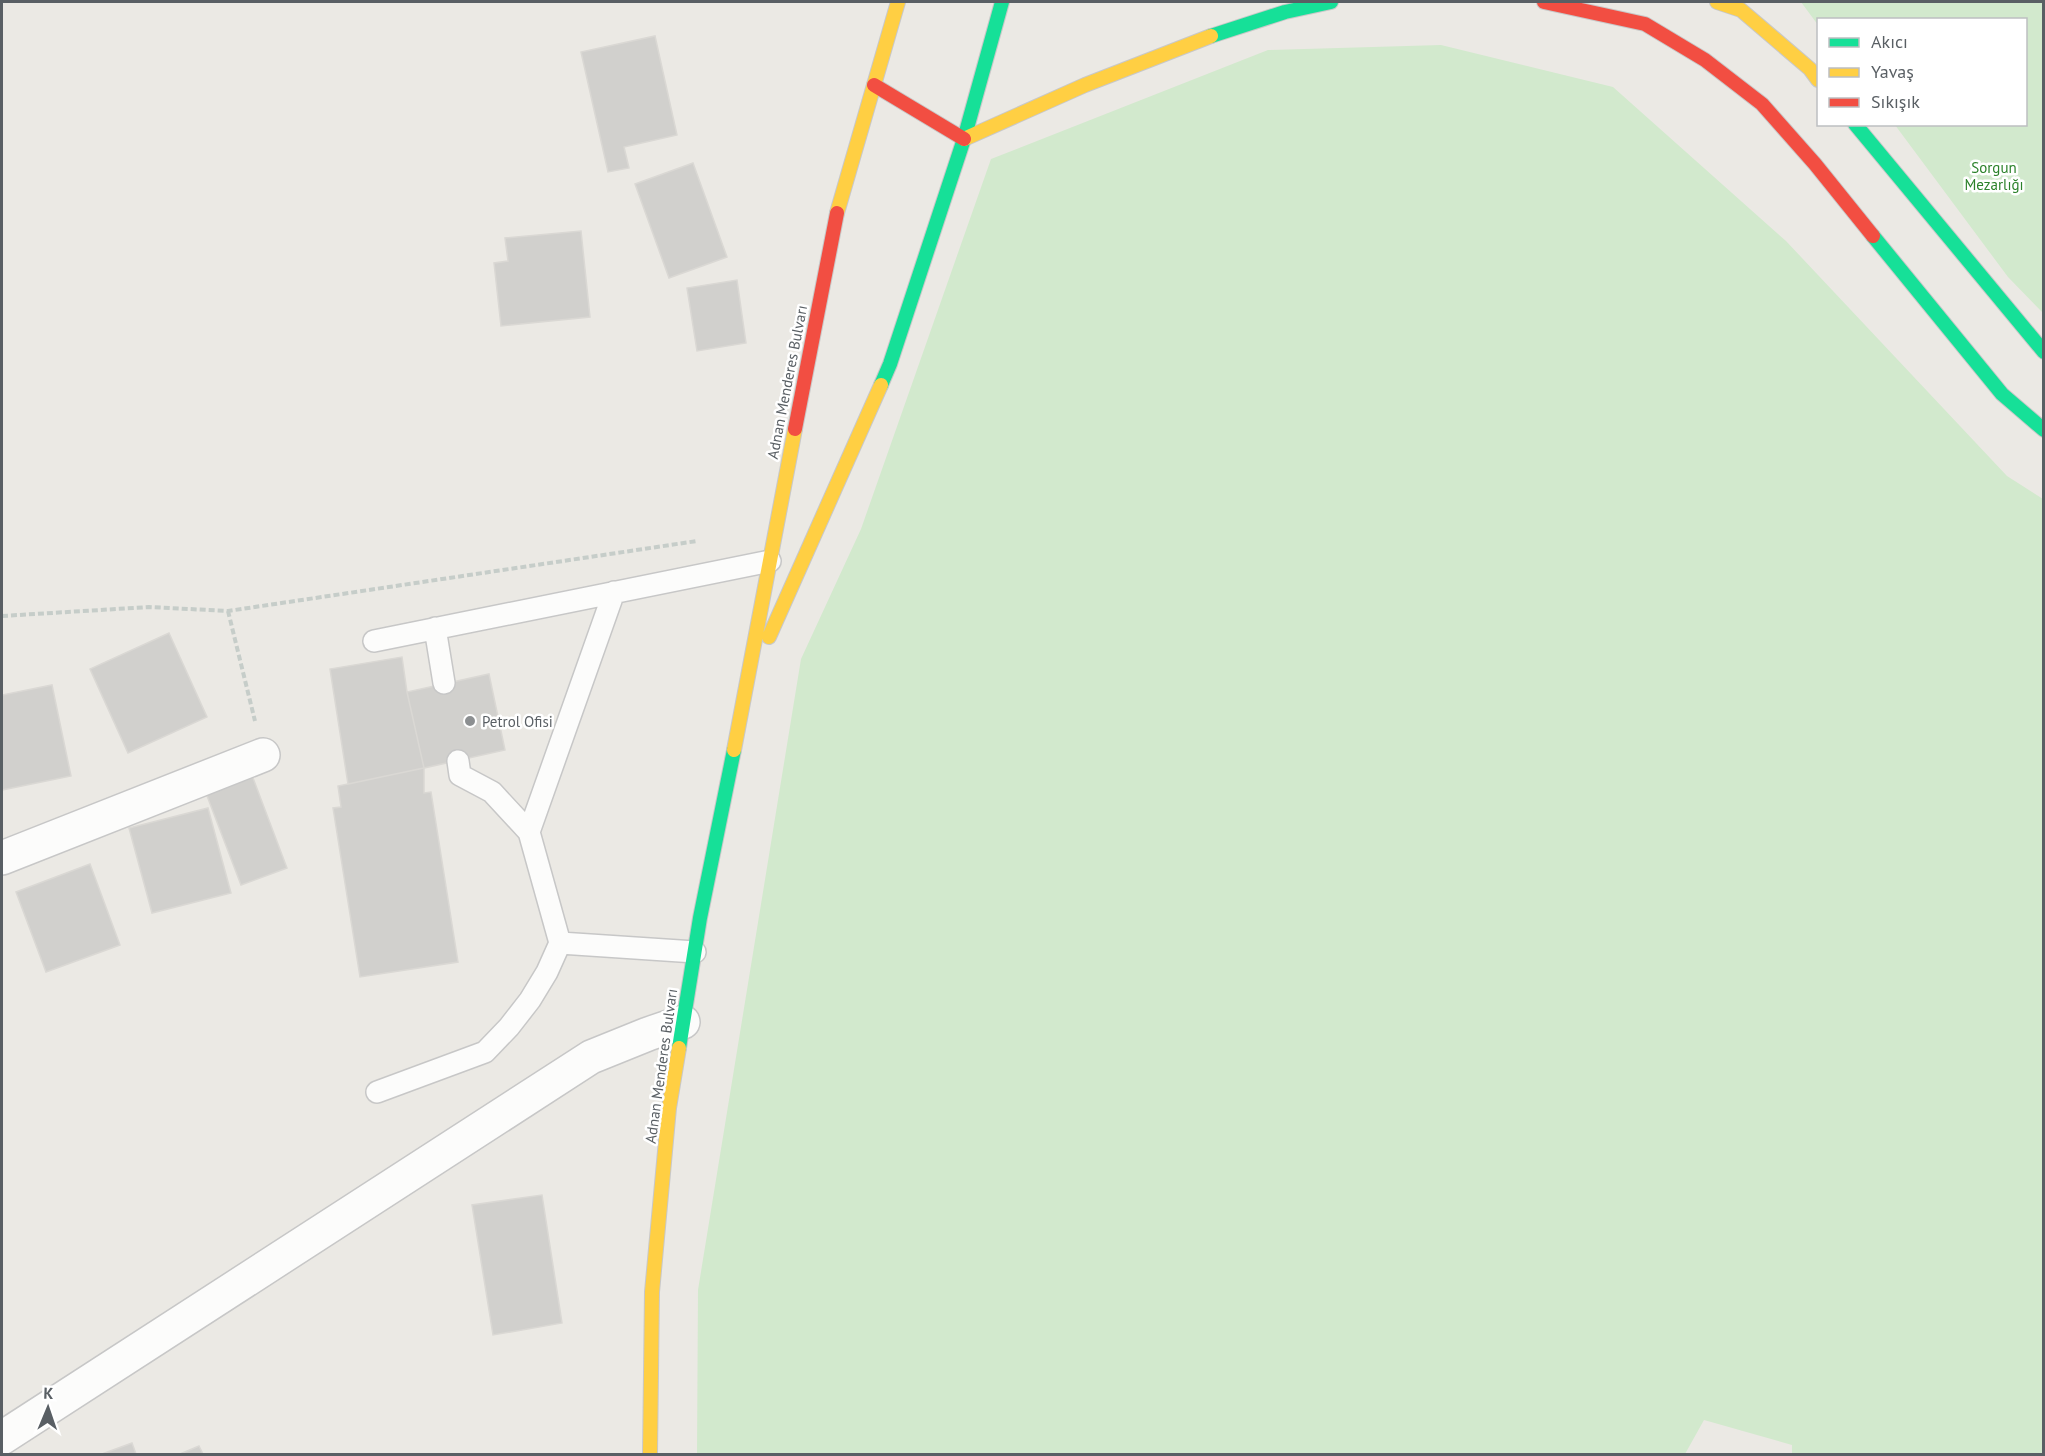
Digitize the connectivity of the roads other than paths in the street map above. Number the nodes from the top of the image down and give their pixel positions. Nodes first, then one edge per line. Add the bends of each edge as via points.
1 (898, 2) edge
2 (1002, 2) edge
3 (1331, 2) edge
4 (1544, 2) edge
5 (1717, 2) edge
6 (1817, 79) edge
7 (874, 85) junction
8 (1857, 126) edge
9 (964, 139) junction
10 (2043, 352) edge
11 (2043, 430) edge
12 (770, 561) junction
13 (614, 592) junction
14 (435, 628) junction
15 (374, 641) dead end
16 (444, 683) dead end
17 (746, 688) junction
18 (263, 754) road end
19 (458, 761) dead end
20 (529, 832) junction
21 (2, 858) edge
22 (560, 943) junction
23 (695, 952) junction
24 (683, 1022) junction
25 (377, 1092) dead end
26 (2, 1438) edge
27 (650, 1455) edge

1 - 7 main road, Adnan Menderes Bulvarı
2 - 9 main road, Adnan Menderes Bulvarı
3 - 9 main road via 1246,24 1161,54 1060,94
4 - 11 main road via 1645,24 1705,60 1762,104 2002,394
5 - 6 main road via 1741,10
7 - 9 main road
7 - 12 main road, Adnan Menderes Bulvarı via 833,228
8 - 10 main road
9 - 17 main road, Adnan Menderes Bulvarı via 890,364
12 - 13 lane
12 - 17 main road, Adnan Menderes Bulvarı
13 - 14 lane
13 - 20 lane
14 - 15 lane
14 - 16 lane
17 - 23 main road, Adnan Menderes Bulvarı
18 - 21 street
19 - 20 lane via 460,775 492,792
20 - 22 lane
22 - 23 lane
22 - 25 lane via 530,1000 485,1052
23 - 24 main road, Adnan Menderes Bulvarı
24 - 26 street via 591,1057
24 - 27 main road, Adnan Menderes Bulvarı via 669,1108 652,1292

